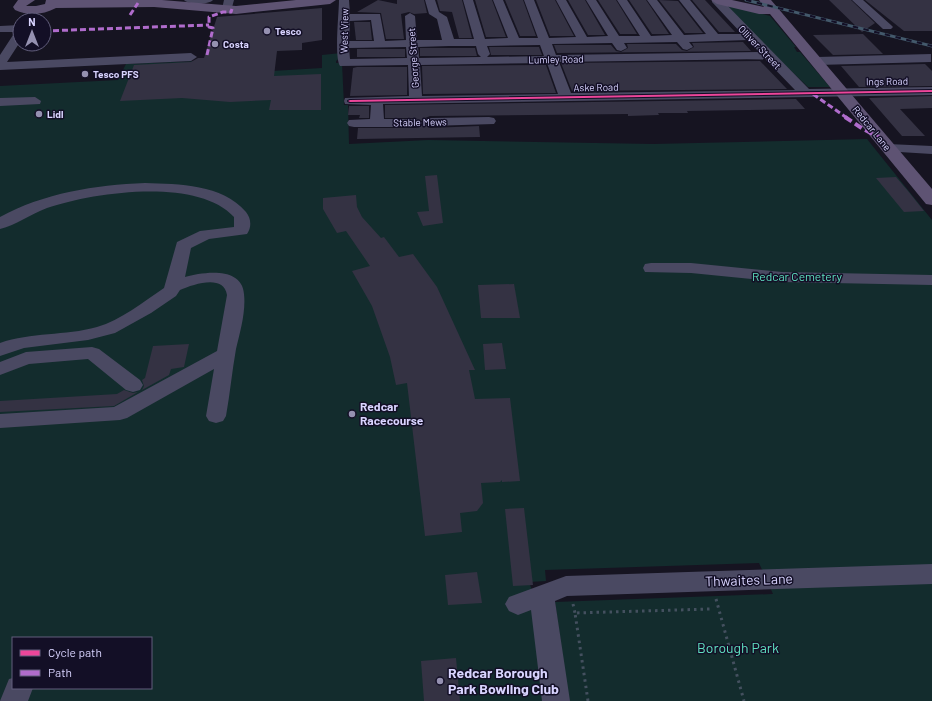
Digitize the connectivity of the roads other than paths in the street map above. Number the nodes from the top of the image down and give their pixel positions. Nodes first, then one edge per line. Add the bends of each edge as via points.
1 (189, 0) edge
2 (208, 0) edge
3 (330, 0) edge
4 (344, 0) edge
5 (430, 0) edge
6 (468, 0) edge
7 (498, 0) edge
8 (529, 0) edge
9 (561, 0) edge
10 (591, 0) edge
11 (622, 0) edge
12 (652, 0) edge
13 (684, 0) edge
14 (857, 0) edge
15 (717, 1) edge
16 (53, 2) edge
17 (155, 2) edge
18 (294, 2) edge
19 (6, 5) dead end
20 (28, 5) edge
21 (228, 5) edge
22 (770, 6) edge
23 (410, 16) dead end
24 (346, 18) junction
25 (887, 27) dead end
26 (12, 28) edge
27 (0, 29) edge
28 (751, 37) junction
29 (715, 38) junction
30 (648, 39) junction
31 (682, 39) junction
32 (583, 40) junction
33 (616, 40) junction
34 (544, 41) junction
35 (481, 42) junction
36 (515, 42) junction
37 (449, 43) junction
38 (380, 44) junction
39 (413, 44) junction
40 (343, 45) junction
41 (6, 50) edge
42 (767, 54) junction
43 (693, 56) junction
44 (191, 57) dead end
45 (626, 57) junction
46 (931, 58) dead end
47 (551, 59) junction
48 (486, 60) junction
49 (414, 61) junction
50 (816, 61) junction
51 (344, 63) joint
52 (0, 65) edge
53 (932, 91) edge
54 (842, 92) junction
55 (805, 93) junction
56 (566, 97) junction
57 (416, 99) junction
58 (461, 99) junction
59 (377, 100) junction
60 (35, 101) dead end
61 (350, 101) dead end
62 (0, 102) edge
63 (489, 121) dead end
64 (430, 122) dead end
65 (463, 122) junction
66 (354, 123) dead end
67 (377, 123) junction
68 (415, 123) dead end
69 (888, 148) junction
70 (932, 150) edge
71 (932, 200) edge
72 (0, 224) edge
73 (651, 268) dead end
74 (932, 280) edge
75 (174, 286) junction
76 (0, 350) edge
77 (226, 354) junction
78 (0, 369) edge
79 (142, 393) junction
80 (216, 416) dead end
81 (0, 421) edge
82 (932, 574) edge
83 (554, 590) junction
84 (518, 604) dead end
85 (19, 689) edge
86 (14, 701) edge
87 (556, 701) edge

1 - 2 street
3 - 18 main road
4 - 24 street, West View
5 - 37 street via 434,14 442,17
6 - 35 street
7 - 36 street
8 - 34 street
9 - 32 street
10 - 33 street
11 - 30 street
12 - 31 street
13 - 29 street
14 - 25 street
15 - 22 main road via 759,10
15 - 28 street, Olliver Street
16 - 17 main road
16 - 20 main road via 47,7
17 - 21 main road
18 - 21 main road
19 - 20 main road
22 - 50 main road, Redcar Lane
23 - 39 street, George Street
24 - 38 street via 376,16
24 - 40 street, West View
26 - 27 street
28 - 29 street
28 - 42 street, Olliver Street
29 - 31 street
30 - 31 street
30 - 33 street
31 - 43 street
32 - 33 street
32 - 34 street
33 - 45 street
34 - 36 street
34 - 47 street
35 - 36 street
35 - 37 street
35 - 48 street
37 - 39 street
38 - 39 street
38 - 40 street
39 - 49 street, George Street
40 - 51 street, West View
41 - 52 street
42 - 43 street, Lumley Road
42 - 55 street, Olliver Street
43 - 45 street, Lumley Road
44 - 52 street via 104,61 101,66 51,69 53,63
45 - 47 street, Lumley Road
46 - 50 street
47 - 48 street, Lumley Road
47 - 56 street
48 - 49 street, Lumley Road
49 - 51 street, Lumley Road
49 - 57 street, George Street
50 - 54 main road, Redcar Lane
53 - 54 street, Ings Road
54 - 55 street, Aske Road
54 - 69 main road, Redcar Lane
55 - 56 street, Aske Road
56 - 58 street, Aske Road
57 - 58 street, Aske Road
57 - 59 street, Aske Road
58 - 65 street, Stable Mews
59 - 61 street, Aske Road
59 - 67 street, Stable Mews
60 - 62 street
63 - 65 street, Stable Mews
64 - 65 street, Stable Mews
66 - 67 street, Stable Mews
67 - 68 street, Stable Mews
69 - 70 street
69 - 71 main road, Redcar Lane
72 - 75 street via 33,208 58,200 114,188 166,187 212,195 237,211 241,216 241,231 206,234 189,240 183,245
73 - 74 street via 691,268 782,277
75 - 76 street via 160,299 115,326 101,331 8,346
75 - 77 street via 199,279 215,278 227,280 236,291
77 - 79 street
77 - 80 street
78 - 79 street via 26,358 92,353
79 - 81 street via 120,413 110,415
82 - 83 street, Thwaites Lane
83 - 84 street
83 - 87 street
85 - 86 street

